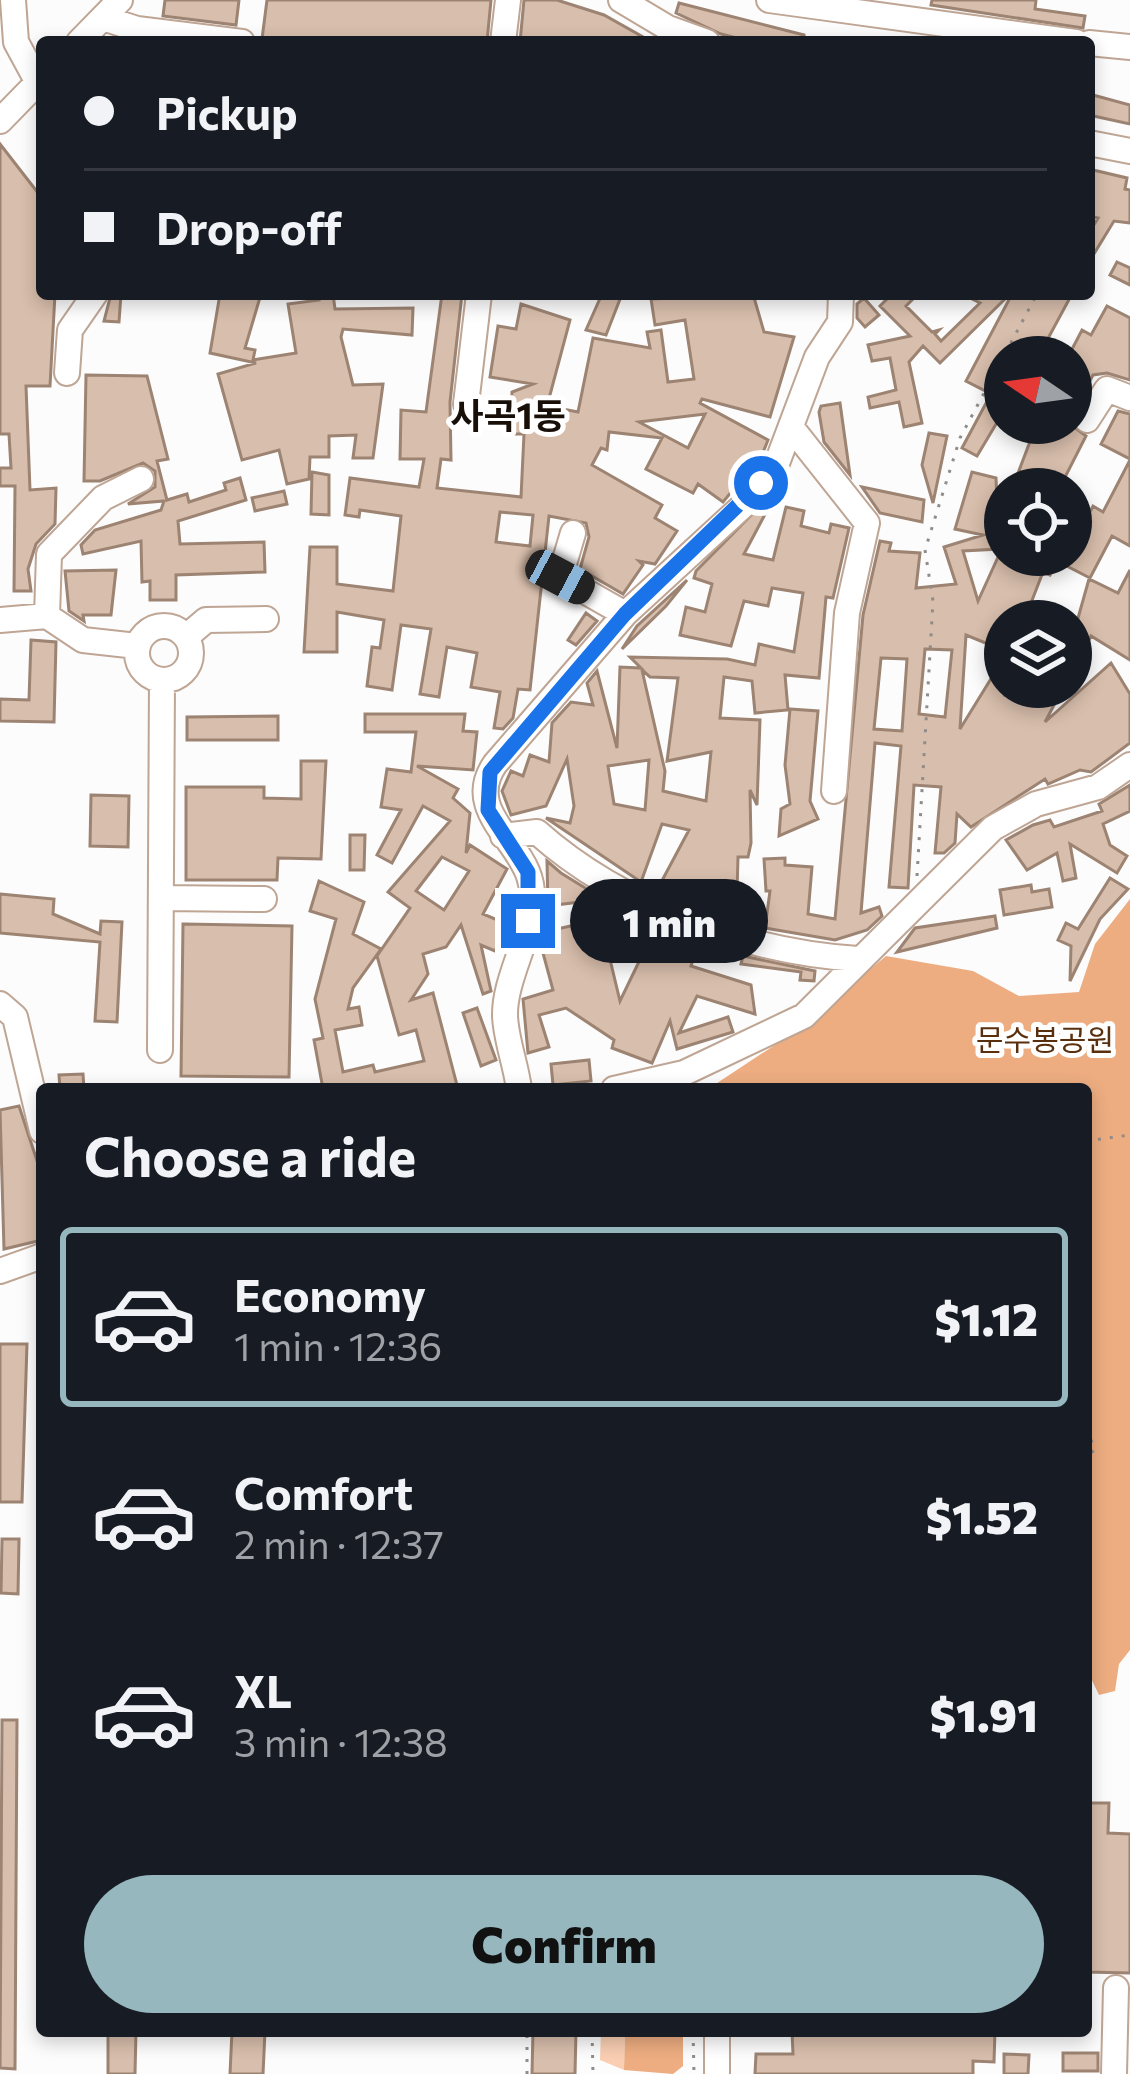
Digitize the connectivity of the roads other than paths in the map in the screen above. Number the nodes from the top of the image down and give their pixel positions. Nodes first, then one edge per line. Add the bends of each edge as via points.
1 (13, 0) edge
2 (508, 0) edge
3 (621, 0) edge
4 (769, 0) edge
5 (111, 9) edge
6 (85, 36) edge
7 (197, 36) edge
8 (504, 36) edge
9 (690, 36) edge
10 (1032, 36) edge
11 (1095, 44) edge
12 (1130, 47) edge
13 (36, 77) edge
14 (36, 88) edge
15 (0, 121) edge
16 (1095, 143) edge
17 (1130, 151) edge
18 (90, 300) edge
19 (478, 300) edge
20 (842, 300) edge
21 (67, 373) dead end
22 (1130, 398) edge
23 (466, 404) dead end
24 (1092, 412) edge
25 (791, 427) junction
26 (141, 478) dead end
27 (573, 533) dead end
28 (625, 614) junction
29 (47, 616) junction
30 (266, 619) dead end
31 (0, 620) edge
32 (186, 637) junction
33 (137, 646) junction
34 (162, 681) junction
35 (1130, 765) edge
36 (834, 791) dead end
37 (503, 836) junction
38 (161, 898) junction
39 (264, 898) dead end
40 (858, 959) junction
41 (0, 1004) edge
42 (160, 1050) dead end
43 (518, 1083) edge
44 (660, 1083) edge
45 (36, 1106) edge
46 (36, 1258) edge
47 (0, 1271) edge
48 (1116, 1988) dead end
49 (717, 2037) edge
50 (717, 2074) edge
51 (1114, 2074) edge

1 - 13 street via 16,42
2 - 8 street
3 - 9 street
4 - 10 street
5 - 6 street
5 - 7 street via 137,28
11 - 12 street
14 - 15 street
16 - 17 street
18 - 21 street via 70,330
19 - 23 street
20 - 25 street via 840,322 817,357
22 - 24 street via 1107,389
25 - 28 street via 777,463 746,503
25 - 36 street via 867,523 848,613
26 - 29 street via 103,498 50,554
27 - 28 street via 560,577
28 - 37 street via 490,772 488,810
29 - 31 street
29 - 33 street via 82,640
30 - 32 street via 206,620
32 - 33 street via 165,626
32 - 34 street via 184,671
33 - 34 street via 141,670
34 - 38 street
35 - 40 street via 1098,787 1010,817
37 - 40 street via 537,832 568,860 729,936
37 - 43 street via 528,872 532,896 505,1020
38 - 39 street
38 - 42 street
40 - 44 street via 804,1016
41 - 45 street via 15,1017
46 - 47 street
48 - 51 street
49 - 50 street

